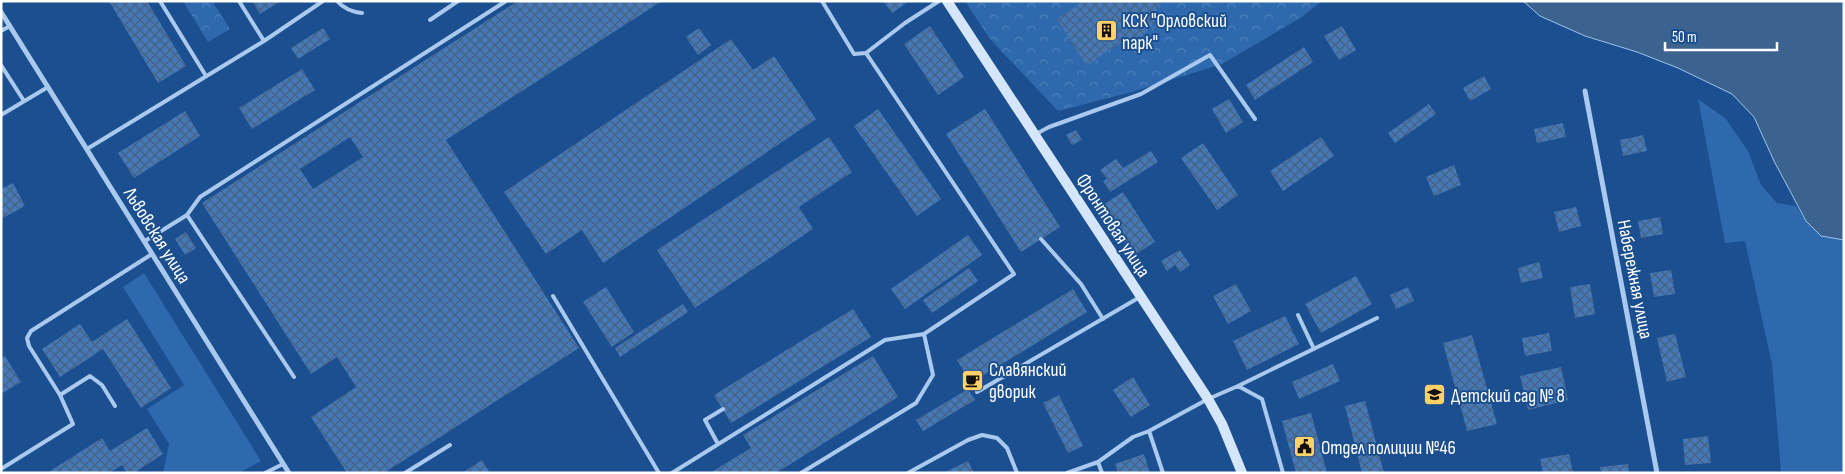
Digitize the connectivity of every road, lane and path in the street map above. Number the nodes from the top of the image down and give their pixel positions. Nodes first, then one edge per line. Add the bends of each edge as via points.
1 (160, 1) edge
2 (239, 1) edge
3 (323, 1) edge
4 (336, 1) edge
5 (458, 1) edge
6 (506, 1) edge
7 (822, 1) edge
8 (939, 1) edge
9 (947, 1) edge
10 (1, 12) edge
11 (362, 13) dead end
12 (430, 20) dead end
13 (10, 26) junction
14 (1, 31) edge
15 (264, 41) junction
16 (866, 53) junction
17 (1, 65) edge
18 (206, 76) junction
19 (48, 87) junction
20 (1584, 91) dead end
21 (24, 101) junction
22 (1, 115) edge
23 (1254, 120) dead end
24 (1035, 136) junction
25 (87, 149) junction
26 (187, 215) junction
27 (1041, 239) dead end
28 (145, 241) junction
29 (152, 254) junction
30 (552, 296) dead end
31 (1140, 297) junction
32 (1298, 315) dead end
33 (1377, 318) dead end
34 (1103, 319) junction
35 (924, 334) junction
36 (1314, 349) junction
37 (294, 377) dead end
38 (1238, 386) junction
39 (977, 392) dead end
40 (60, 395) junction
41 (1208, 399) junction
42 (114, 406) dead end
43 (723, 409) dead end
44 (1149, 431) junction
45 (718, 444) junction
46 (450, 445) dead end
47 (1098, 462) junction
48 (284, 464) junction
49 (1, 469) edge
50 (264, 473) edge
51 (289, 473) edge
52 (405, 473) edge
53 (660, 473) edge
54 (672, 473) edge
55 (801, 473) edge
56 (908, 473) edge
57 (1017, 473) edge
58 (1067, 473) edge
59 (1102, 473) edge
60 (1164, 473) edge
61 (1242, 473) edge
62 (1283, 473) edge
63 (1657, 473) edge

1 - 18 lane
2 - 15 lane
3 - 15 lane
4 - 11 lane via 352,12
5 - 12 lane
6 - 26 lane via 200,197
7 - 16 lane via 854,54
8 - 16 lane
9 - 24 main road, Фронтовая улица
10 - 13 street, Львовская улица
13 - 14 lane
13 - 19 street, Львовская улица
15 - 18 lane
16 - 35 lane via 1014,274
17 - 21 lane
18 - 25 lane
19 - 21 lane
19 - 25 street, Львовская улица
20 - 63 street, Набережная улица
21 - 22 lane
23 - 24 lane via 1210,55 1141,94 1045,129
24 - 31 main road, Фронтовая улица
25 - 28 street, Львовская улица
26 - 28 lane
26 - 37 lane
27 - 34 lane via 1082,284
28 - 29 street, Львовская улица
29 - 40 lane via 31,331 27,338 30,346
29 - 48 street, Львовская улица
30 - 53 lane
31 - 34 lane
31 - 41 main road, Фронтовая улица
32 - 36 lane
33 - 36 lane
34 - 39 lane
35 - 45 lane via 885,340
35 - 55 lane via 933,375 916,403
36 - 38 lane
38 - 41 lane
38 - 62 lane via 1262,399
40 - 42 lane via 90,376 102,385
40 - 49 lane via 73,424
41 - 44 lane
41 - 61 main road, Фронтовая улица
43 - 45 lane via 705,420
44 - 47 lane via 1133,437
44 - 60 lane
45 - 54 lane
46 - 52 lane
47 - 58 lane
47 - 59 lane
48 - 50 lane
48 - 51 street, Львовская улица
56 - 57 lane via 982,435 996,438 1007,448

